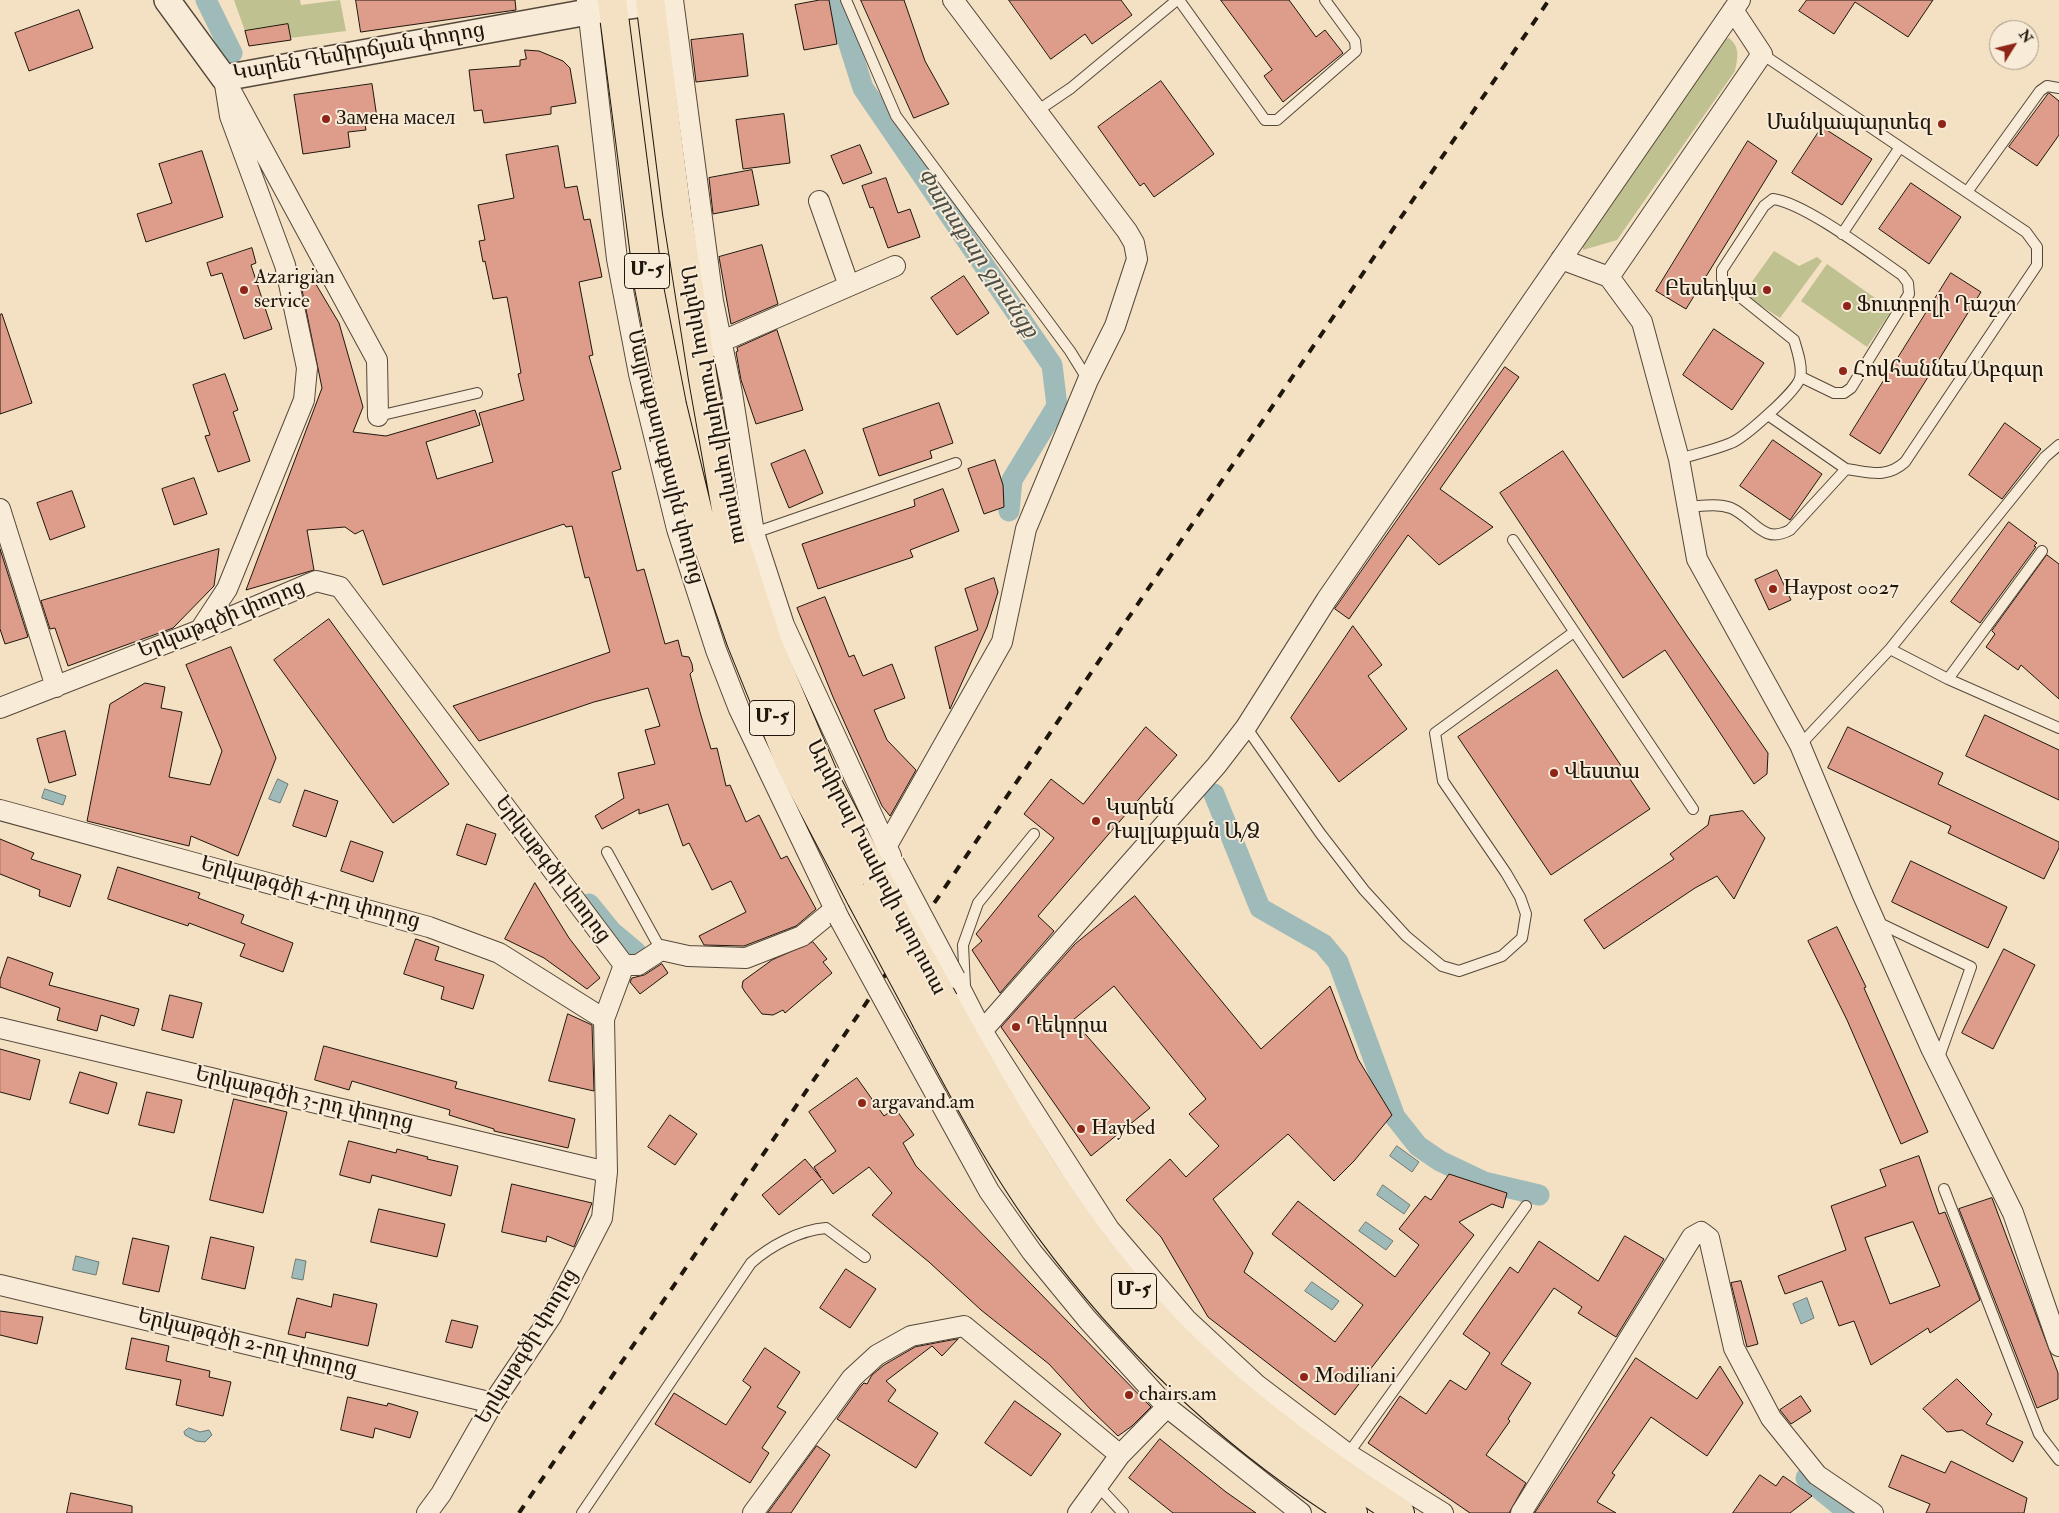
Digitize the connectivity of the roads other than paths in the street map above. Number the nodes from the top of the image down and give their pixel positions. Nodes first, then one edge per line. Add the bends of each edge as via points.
1 (167, 0) edge
2 (846, 0) edge
3 (953, 0) edge
4 (1178, 0) edge
5 (1325, 0) edge
6 (662, 1) edge
7 (600, 5) edge
8 (1736, 5) edge
9 (1762, 54) junction
10 (224, 78) junction
11 (2059, 88) edge
12 (1037, 111) junction
13 (1900, 147) junction
14 (1967, 192) junction
15 (819, 201) dead end
16 (1842, 234) junction
17 (1561, 259) junction
18 (895, 266) dead end
19 (1609, 277) junction
20 (849, 286) junction
21 (710, 346) junction
22 (1801, 377) junction
23 (1088, 380) junction
24 (477, 393) dead end
25 (1768, 415) junction
26 (378, 416) joint
27 (2059, 445) edge
28 (1679, 460) junction
29 (956, 463) dead end
30 (1846, 469) junction
31 (1688, 507) junction
32 (0, 509) edge
33 (754, 533) junction
34 (1513, 540) dead end
35 (2042, 550) dead end
36 (200, 630) junction
37 (1574, 632) junction
38 (1890, 649) junction
39 (1948, 679) junction
40 (56, 687) junction
41 (0, 708) edge
42 (1246, 727) junction
43 (2059, 728) edge
44 (1800, 745) junction
45 (1693, 809) dead end
46 (0, 810) edge
47 (1034, 834) dead end
48 (607, 852) dead end
49 (879, 871) junction
50 (837, 914) junction
51 (1874, 920) junction
52 (661, 950) junction
53 (624, 965) junction
54 (948, 1000) junction
55 (604, 1019) junction
56 (0, 1028) edge
57 (982, 1032) junction
58 (1938, 1060) junction
59 (607, 1172) junction
60 (1944, 1189) dead end
61 (1526, 1206) dead end
62 (865, 1257) dead end
63 (0, 1284) edge
64 (2059, 1346) edge
65 (493, 1403) junction
66 (1166, 1407) junction
67 (1348, 1454) junction
68 (1120, 1455) junction
69 (2059, 1460) edge
70 (1097, 1484) junction
71 (427, 1513) edge
72 (582, 1513) edge
73 (753, 1513) edge
74 (1078, 1513) edge
75 (1123, 1513) edge
76 (1301, 1513) edge
77 (1353, 1513) edge
78 (1400, 1513) edge
79 (1443, 1513) edge
80 (1521, 1513) edge
81 (1873, 1513) edge

1 - 10 street, Կարեն Դեմիրճյան փողոց
2 - 23 lane via 896,116
3 - 12 street
4 - 5 lane via 1265,120 1277,120 1356,50 1355,41
4 - 12 lane via 1071,88
6 - 7 street, Կարեն Դեմիրճյան փողոց
6 - 21 highway, Ադմիրալ Իսակովի պողոտա / Մ-5 via 677,212
7 - 10 street, Կարեն Դեմիրճյան փողոց
7 - 49 highway, Ադմիրալ Իսակովի պողոտա / Մ-5 via 649,287 672,405 702,529 741,641 791,765
7 - 50 street, Մայրաքաղաքային փողոց via 617,259 640,374 677,528 716,650 740,709
8 - 9 street
8 - 17 street
9 - 13 lane
9 - 19 street
10 - 26 street via 377,360
10 - 36 street via 230,116 285,265 307,368 304,400 227,589
11 - 14 lane via 2048,86 2040,91
12 - 23 street via 1134,243 1137,259 1115,326
13 - 14 lane
13 - 16 lane
14 - 30 lane via 2026,232 2037,247 2037,265 1905,462 1894,471 1882,474
15 - 20 street
16 - 22 lane via 1902,275 1908,283 1909,294 1851,388 1844,394 1834,393
16 - 22 lane via 1786,201 1773,199 1764,206 1722,270 1722,279 1728,287 1794,340
17 - 19 street
17 - 42 street via 1327,599
18 - 20 street
19 - 28 street via 1642,322
20 - 21 street
21 - 33 street
21 - 49 highway, Ադմիրալ Իսակովի պողոտա / Մ-5 via 728,520 768,644 825,779
22 - 25 lane
23 - 49 street via 1026,529 1002,642
24 - 26 lane
25 - 28 lane via 1732,443
25 - 30 lane
27 - 38 lane
28 - 31 street
29 - 33 lane
30 - 31 lane via 1790,530 1780,535 1768,534 1732,509 1719,505
31 - 44 street via 1697,558
32 - 40 street
33 - 49 street via 784,625
34 - 37 lane
35 - 39 lane
36 - 40 street, Երկաթգծի փողոց
36 - 53 street, Երկաթգծի փողոց via 316,581 340,587
37 - 42 lane via 1435,733 1443,781 1506,873 1526,914 1522,938 1502,956 1477,966 1459,971 1442,966 1406,936 1364,890 1320,833
37 - 45 lane
38 - 39 lane
38 - 44 lane
39 - 43 lane
40 - 41 street, Երկաթգծի փողոց
42 - 57 street via 1216,766
44 - 51 street
46 - 55 street, Երկաթգծի 4-րդ փողոց via 429,927 499,953
47 - 54 lane via 978,904
48 - 52 lane
49 - 54 highway, Ադմիրալ Իսակովի պողոտա / Մ-5, bridge
49 - 54 street, bridge
50 - 52 street via 802,936 746,958 688,956
50 - 66 street, Մայրաքաղաքային փողոց, bridge via 989,1191 1032,1252
51 - 58 street
51 - 58 lane via 1971,967
52 - 53 street via 638,965
53 - 55 street, Երկաթգծի փողոց
54 - 57 street
54 - 77 highway, Ադմիրալ Իսակովի պողոտա / Մ-5 via 975,1113 1048,1227 1105,1299 1170,1371 1236,1430
54 - 78 highway, Ադմիրալ Իսակովի պողոտա / Մ-5 via 1013,1122 1070,1210 1125,1282 1192,1355 1265,1418 1331,1468
55 - 59 street, Երկաթգծի փողոց
56 - 59 street, Երկաթգծի 3-րդ փողոց
57 - 67 street via 1109,1229 1173,1304 1257,1385
58 - 64 street via 2012,1213
59 - 65 street, Երկաթգծի փողոց via 602,1218 552,1315
60 - 69 lane via 2039,1434
61 - 67 lane
62 - 72 lane via 826,1228 767,1249 751,1263
63 - 65 street, Երկաթգծի 2-րդ փողոց
65 - 71 street, Երկաթգծի փողոց
66 - 68 street
66 - 76 street, Մայրաքաղաքային փողոց
67 - 79 street
68 - 70 street
68 - 73 street via 964,1326 911,1336 876,1355 852,1378
70 - 74 street
70 - 75 lane
80 - 81 street via 1692,1237 1701,1232 1709,1238 1734,1348 1771,1418 1816,1475

